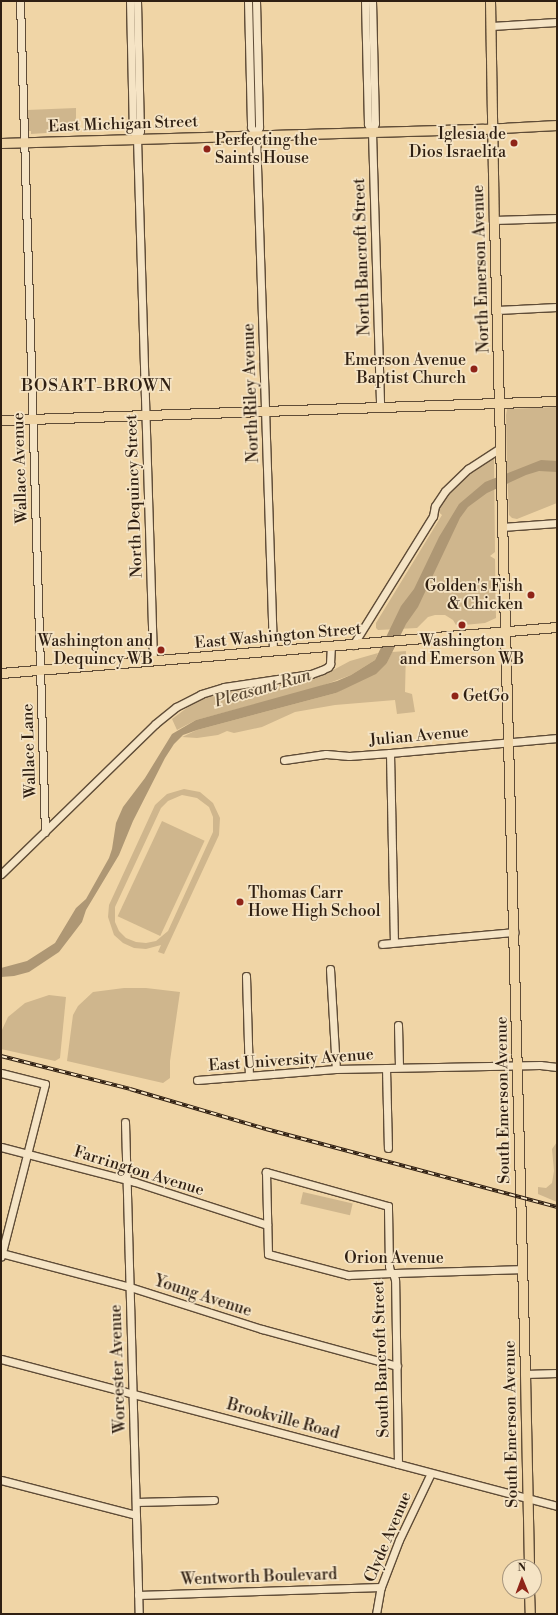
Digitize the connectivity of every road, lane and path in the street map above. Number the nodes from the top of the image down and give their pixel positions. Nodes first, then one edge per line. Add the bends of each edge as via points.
1 (20, 1) edge
2 (130, 1) edge
3 (137, 1) edge
4 (248, 1) edge
5 (256, 1) edge
6 (365, 1) edge
7 (372, 1) edge
8 (490, 1) edge
9 (557, 22) edge
10 (491, 26) junction
11 (369, 29) junction
12 (249, 33) junction
13 (257, 33) junction
14 (134, 36) junction
15 (557, 125) edge
16 (492, 128) junction
17 (372, 132) junction
18 (256, 135) junction
19 (137, 138) junction
20 (23, 142) junction
21 (1, 143) edge
22 (557, 218) edge
23 (494, 220) junction
24 (557, 307) edge
25 (497, 310) junction
26 (557, 401) edge
27 (499, 403) junction
28 (380, 406) junction
29 (265, 410) junction
30 (146, 414) junction
31 (32, 418) junction
32 (1, 420) edge
33 (500, 448) junction
34 (557, 523) edge
35 (502, 527) junction
36 (557, 627) edge
37 (506, 632) junction
38 (353, 645) junction
39 (331, 646) junction
40 (273, 651) junction
41 (153, 660) junction
42 (40, 670) junction
43 (1, 673) edge
44 (557, 738) edge
45 (509, 743) junction
46 (390, 753) junction
47 (284, 760) dead end
48 (45, 832) junction
49 (1, 874) edge
50 (514, 932) junction
51 (394, 942) junction
52 (382, 944) dead end
53 (330, 969) dead end
54 (246, 976) dead end
55 (398, 1025) dead end
56 (517, 1065) junction
57 (399, 1067) junction
58 (557, 1067) edge
59 (386, 1068) junction
60 (336, 1069) junction
61 (1, 1073) edge
62 (249, 1076) junction
63 (197, 1080) dead end
64 (125, 1122) dead end
65 (1, 1147) edge
66 (388, 1148) dead end
67 (27, 1154) junction
68 (127, 1180) junction
69 (267, 1226) junction
70 (1, 1254) edge
71 (522, 1269) junction
72 (392, 1273) junction
73 (130, 1286) junction
74 (1, 1359) edge
75 (397, 1366) junction
76 (557, 1373) edge
77 (525, 1374) junction
78 (133, 1393) junction
79 (398, 1464) junction
80 (431, 1473) junction
81 (1, 1480) edge
82 (527, 1499) junction
83 (214, 1500) dead end
84 (136, 1502) junction
85 (557, 1506) edge
86 (136, 1515) junction
87 (529, 1559) edge
88 (381, 1587) junction
89 (138, 1595) junction
90 (530, 1599) edge
91 (139, 1614) edge
92 (376, 1614) edge
93 (530, 1614) edge

1 - 20 street, Wallace Avenue
2 - 14 street, North Dequincy Street
3 - 14 street, North Dequincy Street
4 - 12 street, North Riley Avenue
5 - 13 street, North Riley Avenue
6 - 11 street, North Bancroft Street
7 - 11 street, North Bancroft Street
8 - 10 main road, North Emerson Avenue
9 - 10 street
10 - 16 main road, North Emerson Avenue
11 - 17 street, North Bancroft Street via 368,124
12 - 13 street
12 - 18 street, North Riley Avenue via 251,127
13 - 18 street, North Riley Avenue via 259,127
14 - 19 street, North Dequincy Street via 133,131
15 - 16 main road, East Michigan Street
16 - 17 main road, East Michigan Street
16 - 23 main road, North Emerson Avenue
17 - 18 main road, East Michigan Street
17 - 28 street, North Bancroft Street
18 - 19 main road, East Michigan Street
18 - 29 street, North Riley Avenue
19 - 20 main road, East Michigan Street
19 - 30 street, North Dequincy Street
20 - 21 main road, East Michigan Street
20 - 31 street, Wallace Avenue
22 - 23 street
23 - 25 main road, North Emerson Avenue
24 - 25 street
25 - 27 main road, North Emerson Avenue
26 - 27 main road
27 - 28 main road
27 - 33 main road, North Emerson Avenue
28 - 29 main road
29 - 30 main road
29 - 40 street, North Riley Avenue
30 - 31 main road
30 - 41 street, North Dequincy Street
31 - 32 main road
31 - 42 street, Wallace Avenue
33 - 35 main road, North Emerson Avenue
33 - 38 street via 468,470 445,491 435,506 433,516
34 - 35 street
35 - 37 main road, North Emerson Avenue
36 - 37 main road, East Washington Street
37 - 38 main road, East Washington Street
37 - 45 main road, South Emerson Avenue
38 - 39 main road, East Washington Street
39 - 40 main road, East Washington Street
39 - 48 street via 330,664 322,670 311,674 224,687 201,694 179,705 155,724
40 - 41 main road, East Washington Street
41 - 42 main road, East Washington Street
42 - 43 main road, East Washington Street
42 - 48 street, Wallace Lane
44 - 45 street, Julian Avenue
45 - 46 street, Julian Avenue
45 - 50 main road, South Emerson Avenue
46 - 47 street, Julian Avenue via 349,756 326,754
46 - 51 street
48 - 49 street
50 - 51 street
50 - 56 main road, South Emerson Avenue
51 - 52 street
53 - 60 street
54 - 62 street
55 - 57 street
56 - 57 street, East University Avenue
56 - 58 street
56 - 71 main road, South Emerson Avenue
57 - 59 street, East University Avenue
59 - 60 street, East University Avenue
59 - 66 street
60 - 62 street, East University Avenue
61 - 67 street via 45,1084
62 - 63 street, East University Avenue
64 - 68 street, Worcester Avenue
65 - 67 street, Farrington Avenue
67 - 68 street, Farrington Avenue
67 - 70 street
68 - 69 street, Farrington Avenue
68 - 73 street, Worcester Avenue
69 - 72 street, Orion Avenue via 268,1254 348,1275
69 - 72 street, South Bancroft Street via 266,1172 388,1206 389,1266
70 - 73 street, Young Avenue
71 - 72 street, Orion Avenue
71 - 77 main road, South Emerson Avenue
72 - 75 street, South Bancroft Street via 395,1280
73 - 75 street, Young Avenue via 262,1329
73 - 78 street, Worcester Avenue
74 - 78 street, Brookville Road
75 - 79 street, South Bancroft Street
76 - 77 street
77 - 82 main road, South Emerson Avenue
78 - 79 street, Brookville Road
78 - 84 street, Worcester Avenue
79 - 80 street, Brookville Road
80 - 82 street, Brookville Road
80 - 88 street, Clyde Avenue via 399,1540
81 - 86 street
82 - 85 street, Brookville Road
82 - 87 main road, South Emerson Avenue
83 - 84 street
84 - 86 street, Worcester Avenue
86 - 89 street, Worcester Avenue
88 - 89 street, Wentworth Boulevard
88 - 92 street, Clyde Avenue
89 - 91 street, Worcester Avenue
90 - 93 main road

